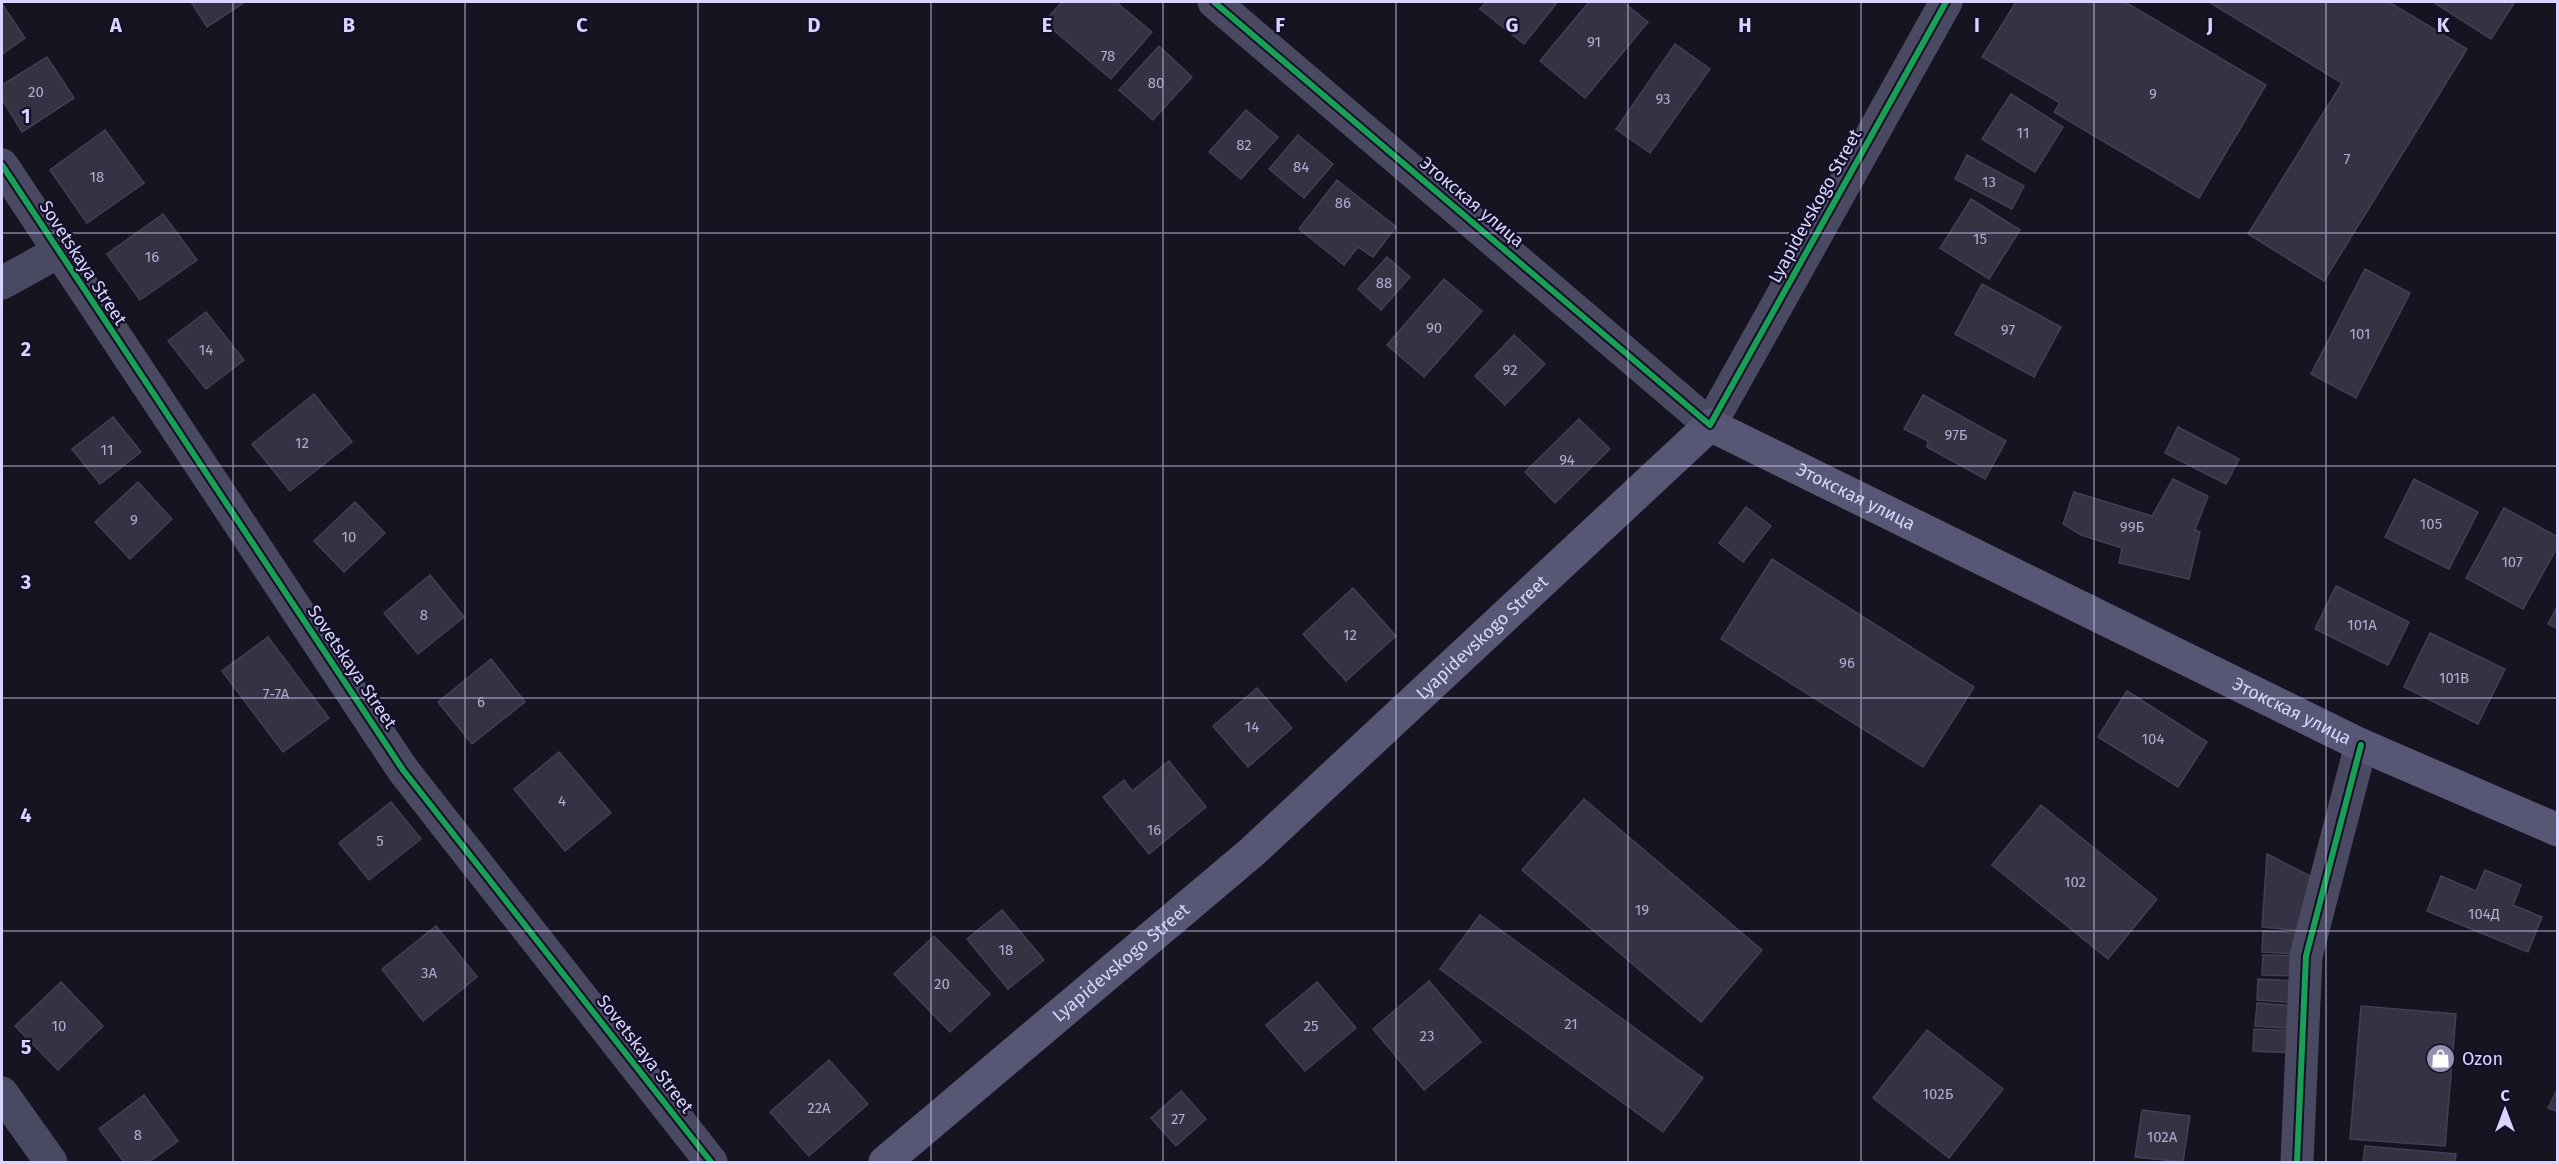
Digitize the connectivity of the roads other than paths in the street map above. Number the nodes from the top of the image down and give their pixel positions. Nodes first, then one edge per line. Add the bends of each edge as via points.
1 (1214, 2) edge
2 (1946, 2) edge
3 (2, 165) edge
4 (57, 252) junction
5 (2, 283) edge
6 (1710, 425) junction
7 (2361, 745) junction
8 (2558, 830) edge
9 (2, 1093) edge
10 (51, 1162) edge
11 (711, 1162) edge
12 (885, 1162) edge
13 (2297, 1162) edge

1 - 6 street, Этокская улица
2 - 6 street, Lyapidevskogo Street
3 - 4 street, Sovetskaya Street
4 - 5 street, Sovetskaya Street
4 - 11 street, Sovetskaya Street via 403,770
6 - 7 main road, Этокская улица
6 - 12 main road, Lyapidevskogo Street via 1252,852
7 - 8 main road, Этокская улица
7 - 13 street via 2306,957
9 - 10 street

